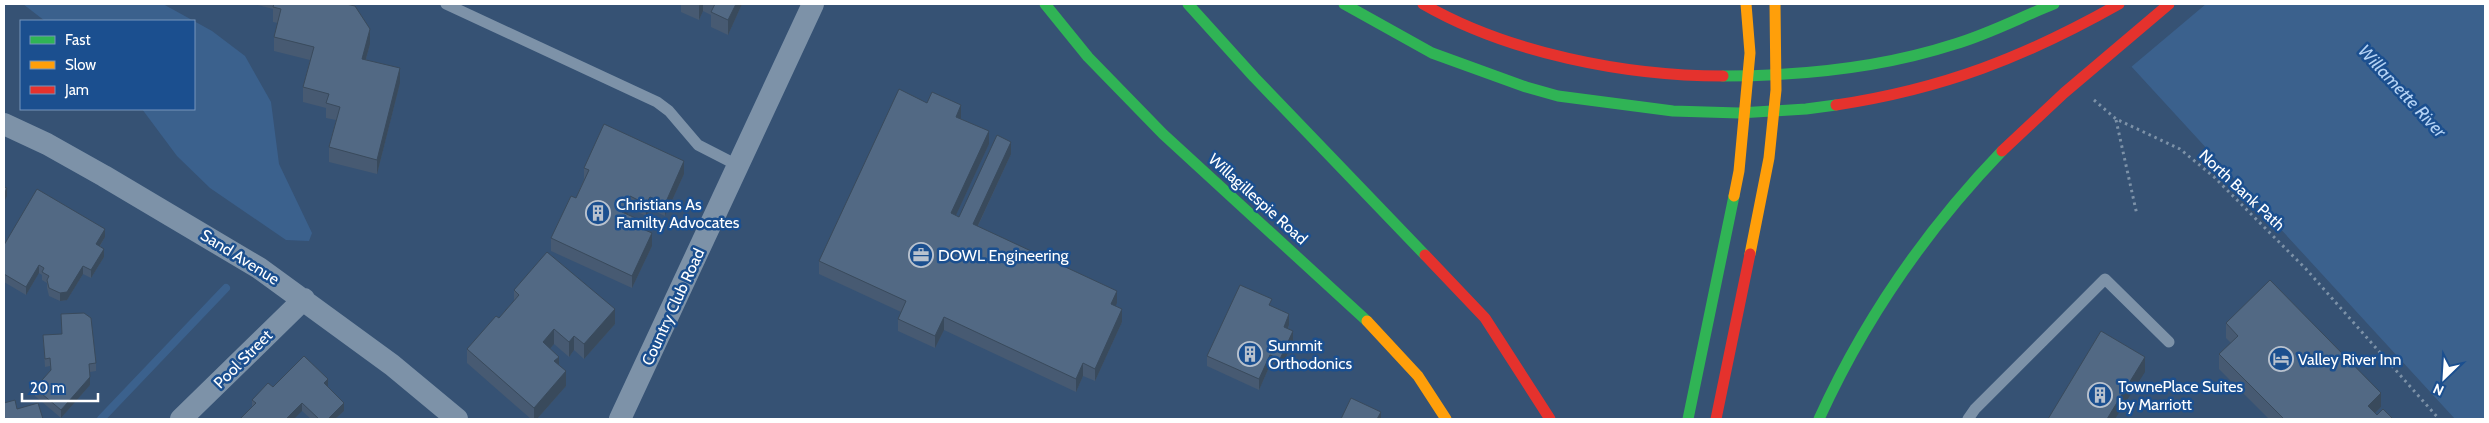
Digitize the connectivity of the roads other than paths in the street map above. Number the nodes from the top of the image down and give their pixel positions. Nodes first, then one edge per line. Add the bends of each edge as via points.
1 (446, 4) edge
2 (813, 4) edge
3 (1045, 4) edge
4 (1188, 4) edge
5 (1344, 4) edge
6 (1422, 4) edge
7 (1746, 4) edge
8 (1775, 4) edge
9 (2054, 4) edge
10 (2119, 4) edge
11 (2169, 4) edge
12 (4, 124) edge
13 (738, 166) junction
14 (304, 299) junction
15 (2169, 342) dead end
16 (182, 419) edge
17 (457, 419) edge
18 (620, 419) edge
19 (1446, 419) edge
20 (1550, 419) edge
21 (1688, 419) edge
22 (1716, 419) edge
23 (1819, 419) edge
24 (1968, 419) edge

1 - 13 lane via 657,102 698,144
2 - 13 street, Country Club Road
3 - 19 main road, Willagillespie Road via 1097,68 1145,118 1369,321 1432,392
4 - 20 main road via 1485,318
5 - 10 main road via 1428,51 1543,93 1650,110 1733,114 1836,105 1964,75 2019,58 2056,41
6 - 9 main road via 1444,16 1548,55 1654,72 1710,76 1769,76 1834,70 1898,59 1956,44
7 - 21 main road via 1750,53 1739,171
8 - 22 main road via 1776,90 1769,158
11 - 23 main road via 2003,149 1930,232 1881,299 1852,347
12 - 14 street, Sand Avenue via 47,144 170,214
13 - 18 street, Country Club Road
14 - 16 street, Pool Street
14 - 17 street, Sand Avenue
15 - 24 lane via 2105,279

